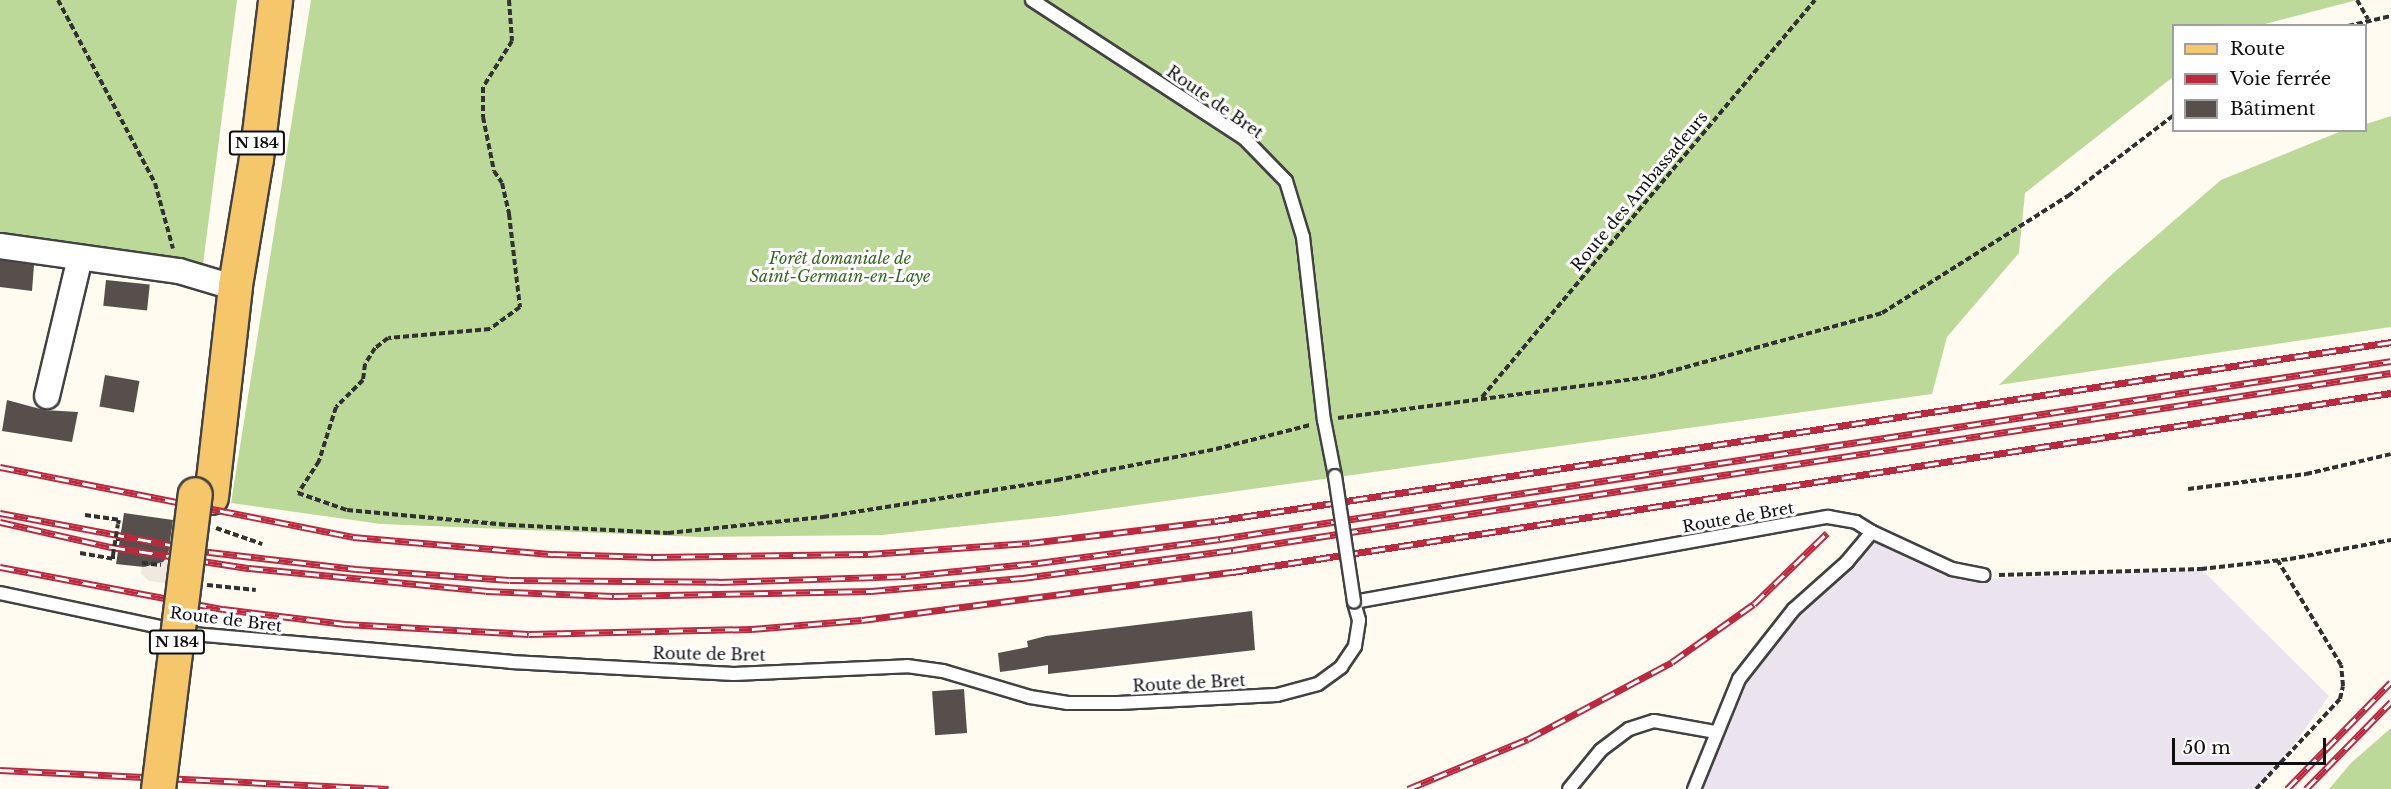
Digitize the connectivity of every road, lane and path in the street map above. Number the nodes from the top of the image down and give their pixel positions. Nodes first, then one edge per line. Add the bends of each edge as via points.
1 (58, 0) edge
2 (254, 0) edge
3 (275, 0) edge
4 (509, 0) edge
5 (1032, 0) edge
6 (1815, 0) edge
7 (2357, 0) edge
8 (2391, 16) edge
9 (2368, 19) junction
10 (2354, 24) edge
11 (2172, 117) edge
12 (0, 246) edge
13 (80, 258) junction
14 (179, 271) junction
15 (227, 284) junction
16 (47, 396) dead end
17 (1481, 398) junction
18 (1324, 420) junction
19 (2391, 454) edge
20 (2188, 489) dead end
21 (206, 506) junction
22 (85, 515) dead end
23 (1872, 532) junction
24 (2391, 540) edge
25 (262, 544) dead end
26 (80, 553) dead end
27 (2278, 561) junction
28 (1983, 575) joint
29 (0, 593) edge
30 (1354, 602) junction
31 (1716, 732) junction
32 (158, 789) edge
33 (174, 789) edge
34 (1569, 789) edge
35 (1695, 789) edge
36 (2256, 789) edge

1 - 14 path via 155,183
2 - 15 main road, N 184
3 - 15 main road, N 184 via 256,158
4 - 18 path via 512,41 483,87 483,117 494,171 502,183 509,214 520,307 490,329 388,338 375,348 365,364 363,380 336,407 319,461 298,493 347,510 668,534 823,517 1057,480 1216,450
5 - 18 lane, Route de Bret via 1244,138 1286,181 1303,237
6 - 17 path, Route des Ambassadeurs
7 - 9 path
8 - 9 path
9 - 10 path
11 - 17 path via 2068,196 1882,313 1650,377
12 - 13 street
13 - 14 street
13 - 16 street
14 - 15 street
15 - 21 main road, N 184
17 - 18 path
18 - 30 lane, Route de Bret, bridge
19 - 20 path via 2306,474
21 - 25 path
21 - 32 main road, N 184, bridge
21 - 33 main road, N 184
22 - 26 path, bridge via 119,520 118,539 113,559
23 - 28 lane, Route de Bret via 1952,569
23 - 30 lane, Route de Bret via 1856,522 1828,518
23 - 31 lane via 1761,647 1739,679
24 - 27 path
27 - 28 path via 2137,573
27 - 36 path via 2341,665 2343,686 2340,699
29 - 30 lane, Route de Bret via 193,634 511,662 734,674 907,666 943,671 1030,697 1067,703 1277,695 1318,684 1341,667 1355,646 1359,620
31 - 34 lane via 1654,720 1629,729 1601,750
31 - 35 lane

